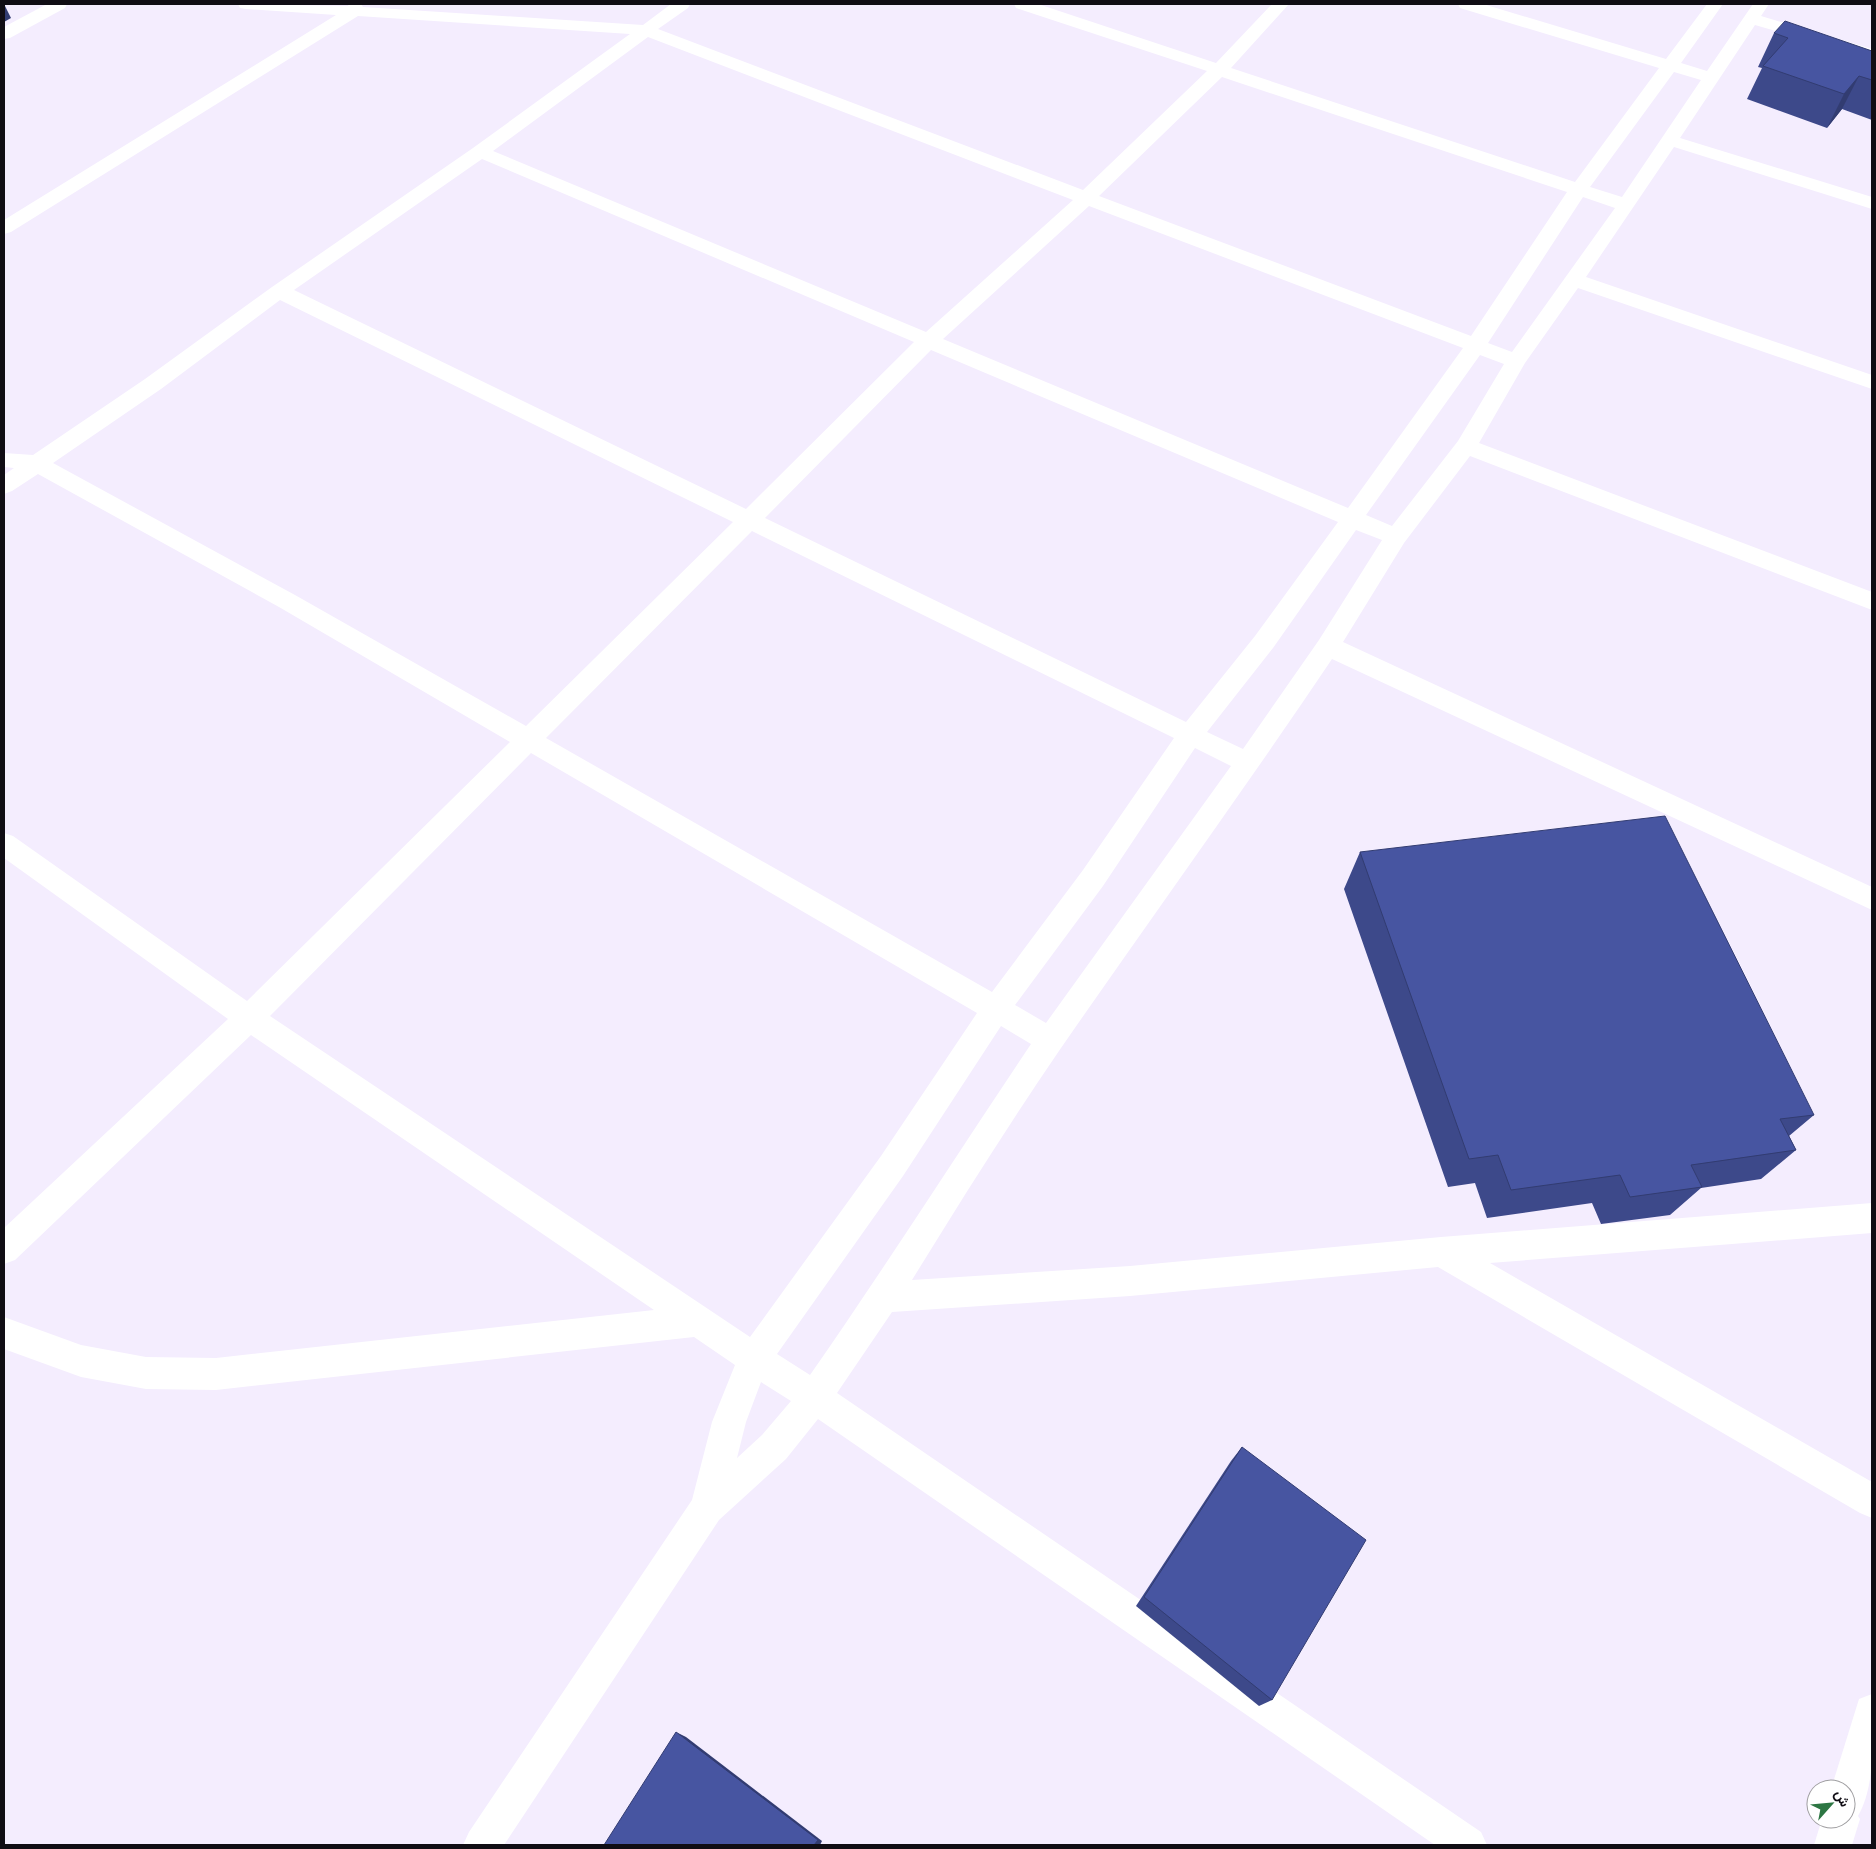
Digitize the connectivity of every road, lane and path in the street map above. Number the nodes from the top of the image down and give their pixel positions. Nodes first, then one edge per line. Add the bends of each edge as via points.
1 (59, 4) edge
2 (246, 4) edge
3 (558, 4) edge
4 (682, 4) edge
5 (1022, 4) edge
6 (1281, 4) edge
7 (1466, 4) edge
8 (1715, 4) edge
9 (355, 8) edge
10 (1756, 11) edge
11 (556, 23) junction
12 (644, 30) junction
13 (4, 34) edge
14 (1872, 54) edge
15 (1670, 66) junction
16 (1218, 71) junction
17 (1712, 78) junction
18 (1669, 140) junction
19 (480, 152) junction
20 (1578, 190) junction
21 (1086, 198) junction
22 (1872, 203) edge
23 (1626, 205) junction
24 (4, 228) edge
25 (1573, 279) junction
26 (279, 291) junction
27 (929, 340) junction
28 (1476, 345) junction
29 (1516, 361) junction
30 (1872, 382) edge
31 (1466, 446) junction
32 (4, 460) edge
33 (36, 462) junction
34 (4, 486) edge
35 (1350, 518) junction
36 (749, 519) junction
37 (1396, 538) junction
38 (1872, 601) edge
39 (1328, 646) junction
40 (1190, 735) junction
41 (526, 739) junction
42 (1248, 763) junction
43 (4, 844) edge
44 (1872, 899) edge
45 (996, 1009) junction
46 (249, 1018) junction
47 (1050, 1040) junction
48 (1872, 1218) edge
49 (4, 1249) edge
50 (1441, 1252) junction
51 (884, 1297) junction
52 (698, 1321) junction
53 (4, 1333) edge
54 (754, 1359) junction
55 (815, 1397) junction
56 (1872, 1501) edge
57 (708, 1508) junction
58 (1872, 1712) edge
59 (1853, 1779) edge
60 (1838, 1829) edge
61 (482, 1845) edge
62 (1468, 1845) edge
63 (1833, 1845) edge

1 - 13 street
2 - 9 street
3 - 11 street
4 - 12 street
5 - 16 street
6 - 16 street
7 - 15 street
8 - 15 street
9 - 11 street
9 - 24 street
10 - 14 street
10 - 17 street
11 - 12 street
12 - 19 street
12 - 21 street
15 - 17 street
15 - 20 street
16 - 20 street
16 - 21 street
17 - 18 street
18 - 22 street
18 - 23 street
19 - 26 street
19 - 27 street
20 - 23 street
20 - 28 street
21 - 27 street
21 - 28 street
23 - 25 street
25 - 29 street
25 - 30 street
26 - 33 street via 153,384
26 - 36 street
27 - 35 street
27 - 36 street
28 - 29 street
28 - 35 street
29 - 31 street
31 - 37 street
31 - 38 street
32 - 33 street
33 - 34 street
33 - 41 street
35 - 37 street
35 - 40 street via 1264,642
36 - 40 street
36 - 41 street
37 - 39 street
39 - 42 street
39 - 44 street
40 - 42 street
40 - 45 street via 1094,878
41 - 45 street
41 - 46 street
42 - 47 street
43 - 46 street
45 - 47 street
45 - 54 street via 892,1166
46 - 49 street
46 - 52 street
47 - 51 street via 954,1184
48 - 50 street
50 - 51 street via 1130,1281
50 - 56 street
51 - 55 street
52 - 53 street via 216,1374 146,1373 81,1360
52 - 54 street
54 - 55 street
54 - 57 street via 729,1422
55 - 57 street via 774,1447
55 - 62 street
57 - 61 street
58 - 59 street
60 - 63 street

